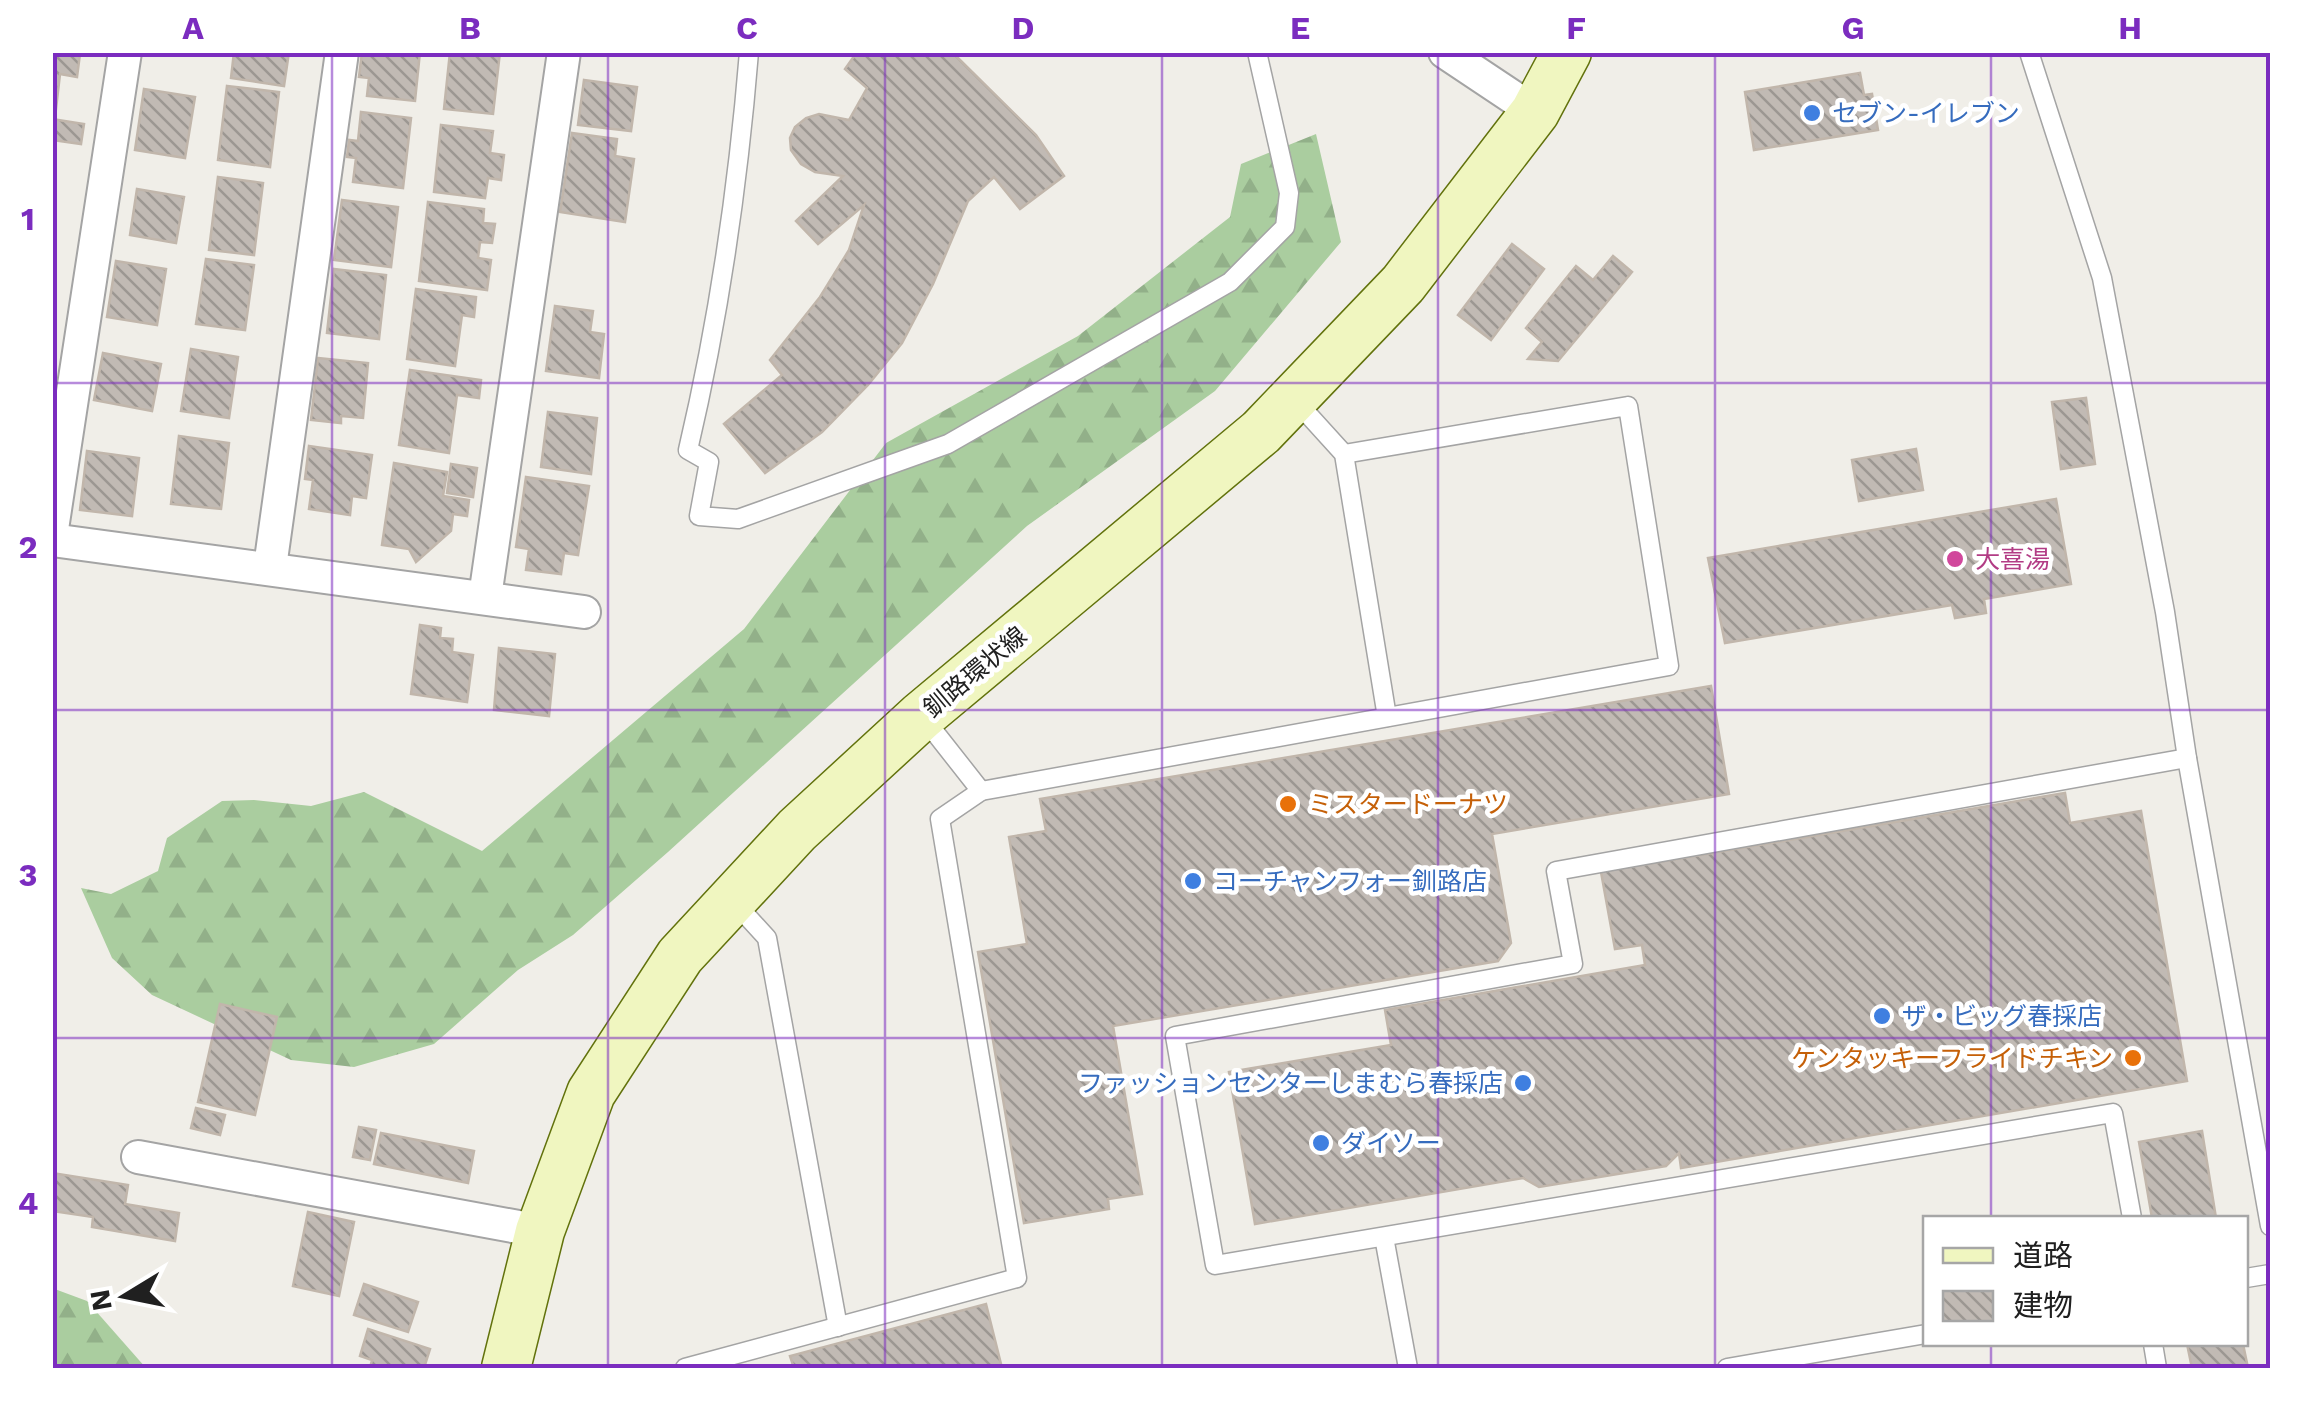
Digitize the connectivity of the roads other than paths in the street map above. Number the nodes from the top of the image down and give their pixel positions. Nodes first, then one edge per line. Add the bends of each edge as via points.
1 (125, 52) edge
2 (342, 52) edge
3 (564, 52) edge
4 (748, 52) edge
5 (1257, 52) edge
6 (1446, 52) edge
7 (1567, 52) edge
8 (2029, 52) edge
9 (1535, 112) junction
10 (1294, 398) junction
11 (1344, 454) junction
12 (52, 528) edge
13 (52, 540) edge
14 (270, 567) junction
15 (485, 597) junction
16 (584, 612) dead end
17 (922, 716) junction
18 (1387, 717) junction
19 (2188, 758) junction
20 (980, 790) junction
21 (732, 900) junction
22 (138, 1157) dead end
23 (2132, 1216) edge
24 (2270, 1226) edge
25 (540, 1230) junction
26 (1384, 1237) junction
27 (838, 1327) junction
28 (1923, 1335) edge
29 (506, 1368) edge
30 (685, 1368) edge
31 (1408, 1368) edge
32 (1727, 1368) edge

1 - 12 street
2 - 14 street
3 - 15 street
4 - 5 lane via 739,174 712,350 688,450 709,462 699,516 738,518 948,444 1230,282 1286,227 1289,193
6 - 9 street
7 - 9 street, 釧路環状線
8 - 19 lane via 2102,278
9 - 10 street, 釧路環状線 via 1404,284
10 - 11 lane
10 - 17 street, 釧路環状線
11 - 18 lane
11 - 18 lane via 1628,406 1670,666
13 - 14 street
14 - 15 street
15 - 16 street
17 - 20 lane
17 - 21 street, 釧路環状線 via 796,830
18 - 20 lane
19 - 24 lane
19 - 26 lane via 1556,872 1573,964 1175,1036 1216,1265
20 - 27 lane via 940,819 1017,1278
21 - 25 street, 釧路環状線 via 680,956 591,1093
21 - 27 lane via 767,938
22 - 25 street
23 - 26 lane via 2113,1113
25 - 29 street, 釧路環状線
26 - 31 lane
27 - 30 lane
28 - 32 lane

